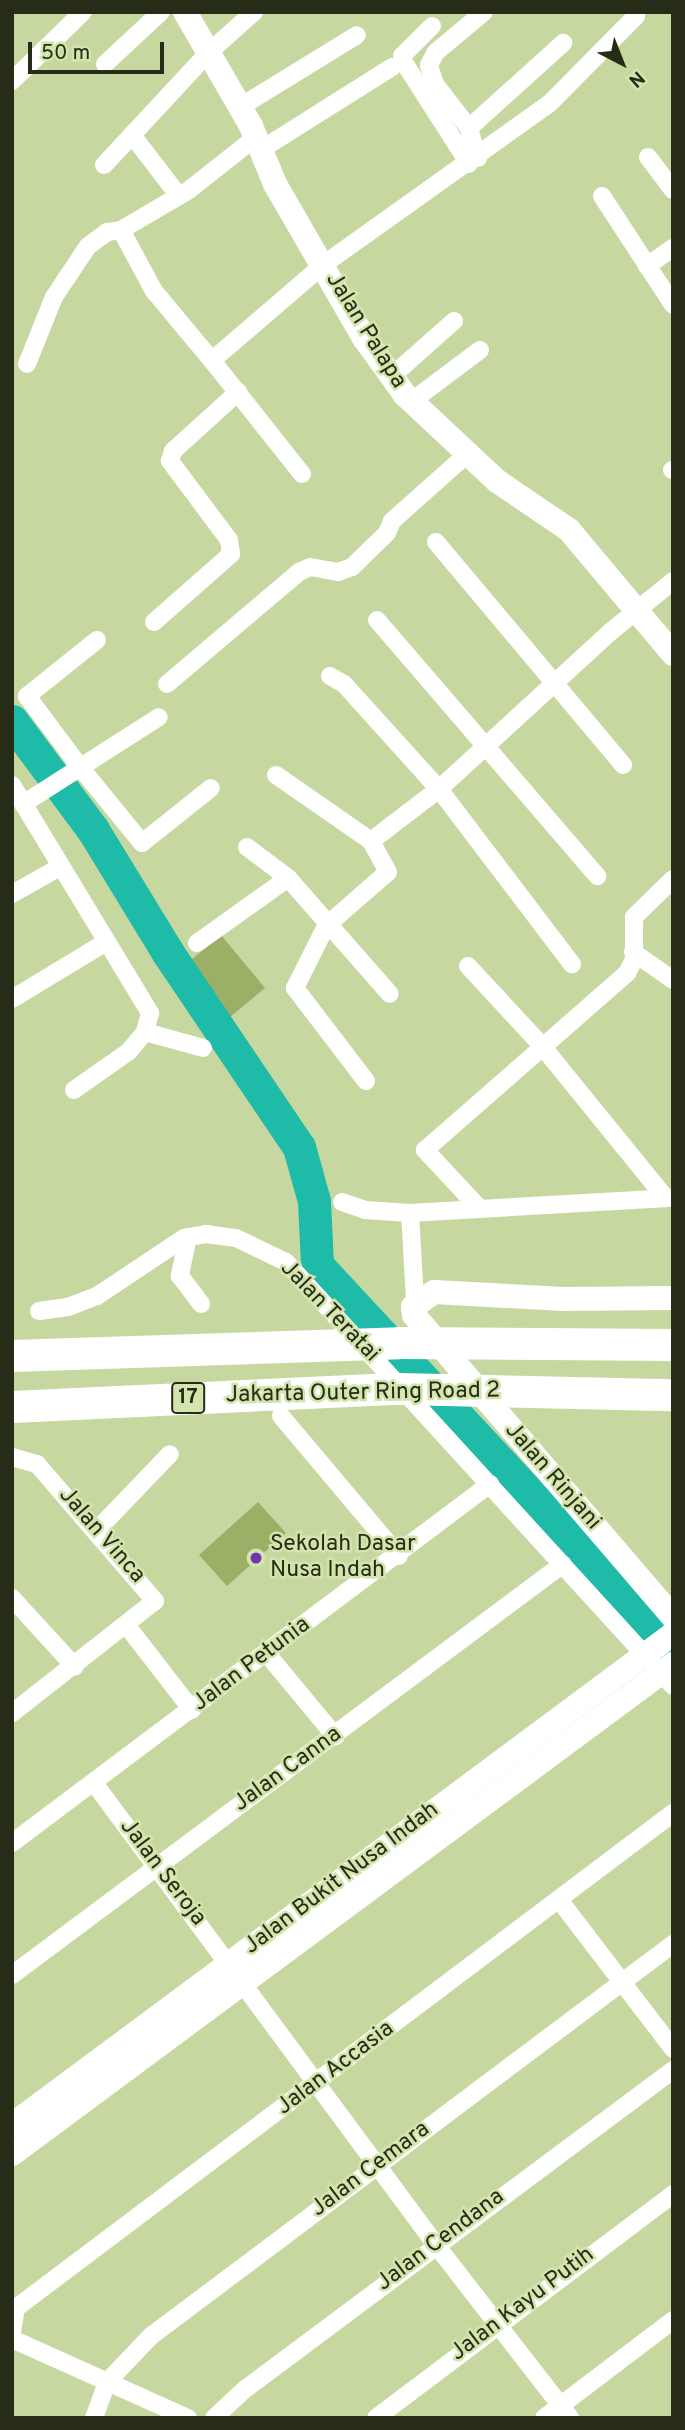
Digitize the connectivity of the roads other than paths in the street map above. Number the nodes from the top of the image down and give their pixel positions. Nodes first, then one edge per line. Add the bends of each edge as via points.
1 (83, 12) edge
2 (161, 12) edge
3 (184, 12) edge
4 (254, 12) edge
5 (484, 12) edge
6 (636, 16) dead end
7 (432, 26) dead end
8 (357, 35) dead end
9 (563, 43) dead end
10 (208, 52) junction
11 (105, 64) dead end
12 (392, 67) dead end
13 (12, 81) edge
14 (240, 107) junction
15 (469, 128) junction
16 (132, 135) junction
17 (259, 143) junction
18 (648, 158) dead end
19 (473, 161) junction
20 (104, 165) dead end
21 (673, 190) edge
22 (179, 196) junction
23 (602, 196) dead end
24 (121, 230) junction
25 (673, 248) edge
26 (323, 265) junction
27 (648, 266) junction
28 (673, 305) edge
29 (454, 321) dead end
30 (480, 350) dead end
31 (214, 363) junction
32 (27, 364) dead end
33 (392, 376) junction
34 (238, 392) junction
35 (411, 401) junction
36 (466, 455) junction
37 (302, 474) dead end
38 (436, 542) dead end
39 (673, 581) edge
40 (635, 611) junction
41 (377, 621) dead end
42 (154, 622) dead end
43 (97, 640) dead end
44 (672, 653) edge
45 (330, 676) dead end
46 (167, 684) dead end
47 (552, 685) junction
48 (159, 717) dead end
49 (484, 747) junction
50 (622, 765) dead end
51 (80, 767) junction
52 (276, 775) dead end
53 (12, 785) edge
54 (211, 788) dead end
55 (439, 789) junction
56 (23, 804) junction
57 (372, 841) junction
58 (247, 847) dead end
59 (60, 867) junction
60 (597, 876) dead end
61 (288, 878) junction
62 (673, 878) edge
63 (12, 894) edge
64 (326, 926) junction
65 (106, 942) junction
66 (197, 943) dead end
67 (634, 952) junction
68 (572, 964) dead end
69 (468, 966) dead end
70 (673, 980) edge
71 (390, 994) dead end
72 (12, 999) edge
73 (145, 1032) junction
74 (542, 1046) junction
75 (203, 1048) dead end
76 (366, 1081) dead end
77 (74, 1090) dead end
78 (668, 1197) edge
79 (342, 1202) dead end
80 (480, 1209) junction
81 (410, 1213) junction
82 (188, 1237) junction
83 (673, 1298) edge
84 (415, 1301) junction
85 (201, 1304) dead end
86 (39, 1311) dead end
87 (673, 1345) edge
88 (12, 1356) edge
89 (673, 1395) edge
90 (12, 1407) edge
91 (281, 1416) dead end
92 (170, 1454) dead end
93 (12, 1457) edge
94 (490, 1484) junction
95 (97, 1530) junction
96 (399, 1556) junction
97 (563, 1564) junction
98 (12, 1598) edge
99 (673, 1617) edge
100 (127, 1626) junction
101 (673, 1634) edge
102 (646, 1652) junction
103 (267, 1654) junction
104 (75, 1667) junction
105 (668, 1673) edge
106 (192, 1710) junction
107 (12, 1713) edge
108 (335, 1736) junction
109 (94, 1783) junction
110 (673, 1813) edge
111 (12, 1843) edge
112 (158, 1867) junction
113 (560, 1901) junction
114 (673, 1944) edge
115 (237, 1972) junction
116 (12, 1975) edge
117 (621, 1982) junction
118 (673, 2049) edge
119 (673, 2070) edge
120 (316, 2083) junction
121 (12, 2125) edge
122 (12, 2154) edge
123 (377, 2166) junction
124 (673, 2194) edge
125 (436, 2245) junction
126 (14, 2305) edge
127 (673, 2320) edge
128 (496, 2324) junction
129 (12, 2332) edge
130 (12, 2339) edge
131 (107, 2382) junction
132 (566, 2412) edge
133 (94, 2418) edge
134 (188, 2418) edge
135 (214, 2418) edge
136 (376, 2418) edge
137 (544, 2418) edge

1 - 13 street
2 - 11 street
3 - 10 street, Jalan Palapa
4 - 10 street
5 - 15 street via 436,52 429,65 435,84
6 - 19 street via 549,104
7 - 19 street via 402,56 403,61
8 - 14 street
9 - 15 street
10 - 14 street, Jalan Palapa
10 - 16 street
12 - 17 street
14 - 17 street, Jalan Palapa
15 - 19 street
16 - 20 street
16 - 22 street
17 - 22 street
17 - 26 street, Jalan Palapa via 275,184
18 - 21 street
19 - 26 street via 412,198
22 - 24 street
23 - 27 street
24 - 31 street via 154,291
24 - 32 street via 107,232 88,246 54,298
25 - 27 street
26 - 31 street via 220,352
26 - 33 street, Jalan Palapa via 364,338
27 - 28 street
29 - 33 street
30 - 35 street
31 - 34 street
33 - 35 street, Jalan Palapa
34 - 37 street
34 - 42 street via 173,451 170,461 229,540 230,554
35 - 36 street, Jalan Palapa
36 - 40 street, Jalan Palapa via 569,530
36 - 46 street via 392,521 387,533 346,571 310,567 299,572
38 - 47 street
39 - 40 street
40 - 44 street, Jalan Palapa
40 - 47 street
41 - 49 street
43 - 51 street via 27,696
45 - 55 street via 344,684
47 - 49 street
47 - 50 street
48 - 51 street
49 - 55 street
49 - 60 street
51 - 54 street via 142,843
51 - 56 street
52 - 57 street
53 - 56 street
55 - 57 street
55 - 68 street
56 - 59 street
57 - 64 street via 388,872
58 - 61 street
59 - 63 street
59 - 65 street
61 - 64 street
61 - 66 street
62 - 67 street via 634,917
64 - 71 street
64 - 76 street via 295,989
65 - 72 street
65 - 73 street via 150,1013
67 - 70 street
67 - 74 street via 627,973
69 - 74 street
73 - 75 street
73 - 77 street via 128,1052
74 - 78 street
74 - 80 street via 425,1150
78 - 80 street
79 - 81 street via 365,1210
80 - 81 street
81 - 84 street
82 - 85 street via 180,1276
82 - 86 street, Jalan Teratai via 167,1245 97,1296
82 - 94 street, Jalan Teratai via 236,1238 286,1262
83 - 84 street via 563,1299 442,1292
84 - 99 street, Jalan Rinjani via 414,1315
87 - 88 highway, 17 via 323,1345
89 - 90 highway, Jakarta Outer Ring Road 2 / 17 via 364,1391
91 - 96 street
92 - 95 street
93 - 95 street, Jalan Vinca via 37,1464
94 - 96 street, Jalan Petunia
94 - 97 street, Jalan Teratai
95 - 100 street, Jalan Vinca via 155,1601
96 - 103 street, Jalan Petunia
97 - 102 street, Jalan Teratai
97 - 108 street, Jalan Canna
98 - 104 street
100 - 104 street
100 - 106 street
101 - 102 street, Jalan Bukit Nusa Indah
102 - 105 street, Jalan Teratai
102 - 115 street, Jalan Bukit Nusa Indah
103 - 106 street, Jalan Petunia
103 - 108 street
104 - 107 street
105 - 115 street, Jalan Bukit Nusa Indah
106 - 109 street, Jalan Petunia
108 - 112 street, Jalan Canna
109 - 111 street, Jalan Petunia
109 - 112 street, Jalan Seroja
110 - 113 street, Jalan Accasia
112 - 115 street, Jalan Seroja
112 - 116 street, Jalan Canna
113 - 117 street
113 - 120 street, Jalan Accasia
114 - 117 street, Jalan Cemara
115 - 120 street, Jalan Seroja
115 - 121 street, Jalan Bukit Nusa Indah
115 - 122 street, Jalan Bukit Nusa Indah
117 - 118 street
117 - 123 street, Jalan Cemara
119 - 125 street, Jalan Cendana
120 - 123 street, Jalan Seroja
120 - 126 street, Jalan Accasia
123 - 125 street, Jalan Seroja
123 - 131 street, Jalan Cemara via 151,2336
124 - 128 street, Jalan Kayu Putih
125 - 128 street, Jalan Seroja
125 - 135 street, Jalan Cendana
126 - 129 street, Jalan Accasia
127 - 132 street
128 - 132 street, Jalan Seroja
128 - 136 street, Jalan Kayu Putih
130 - 131 street
131 - 133 street, Jalan Cemara
131 - 134 street
132 - 137 street

